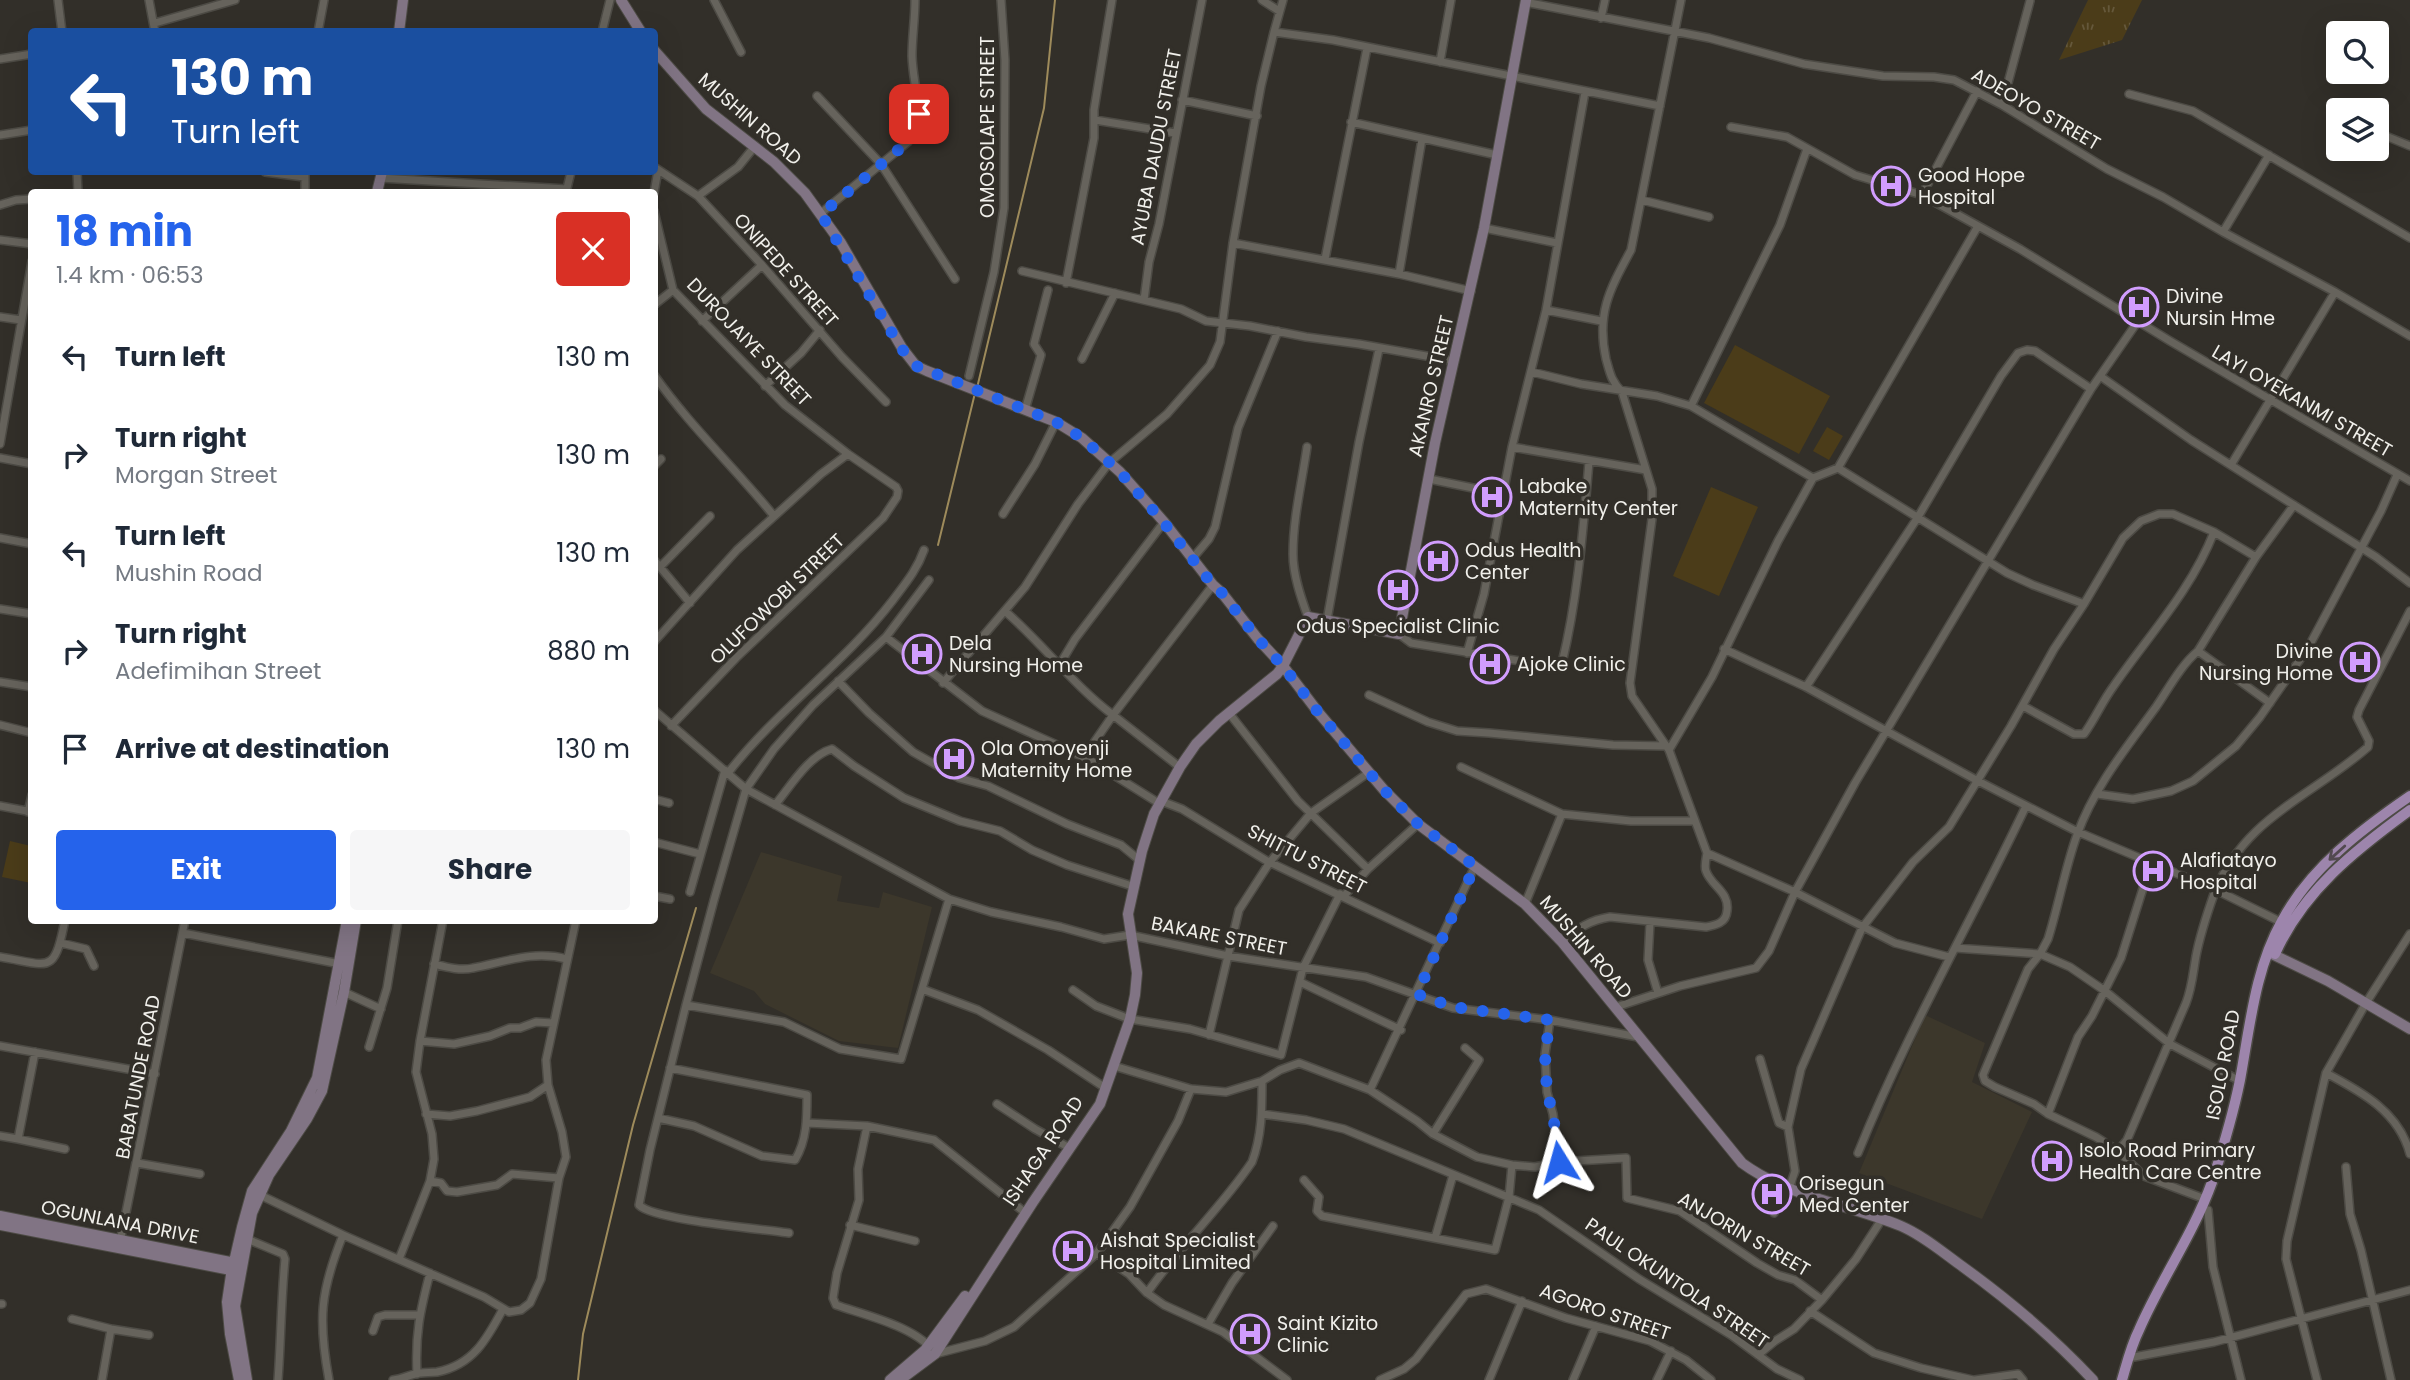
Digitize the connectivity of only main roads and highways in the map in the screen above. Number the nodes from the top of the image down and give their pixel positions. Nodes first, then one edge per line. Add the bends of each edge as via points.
1 (402, 0) edge
2 (409, 0) edge
3 (621, 0) edge
4 (1525, 1) edge
5 (399, 28) edge
6 (406, 28) edge
7 (638, 28) edge
8 (658, 55) edge
9 (1280, 670) junction
10 (2410, 796) edge
11 (1159, 801) junction
12 (2410, 810) edge
13 (2363, 839) junction
14 (346, 924) edge
15 (355, 924) edge
16 (1128, 936) junction
17 (2274, 955) junction
18 (1128, 1019) junction
19 (2410, 1030) edge
20 (330, 1040) junction
21 (2250, 1042) junction
22 (2207, 1204) junction
23 (0, 1216) edge
24 (0, 1225) edge
25 (120, 1243) junction
26 (238, 1267) junction
27 (932, 1349) junction
28 (239, 1380) edge
29 (247, 1380) edge
30 (890, 1380) edge
31 (900, 1380) edge
32 (2093, 1380) edge
33 (2124, 1380) edge

1 - 5 main road
2 - 6 main road
3 - 7 main road
4 - 9 main road, AKANRO STREET via 1484,228 1399,634 1308,617
8 - 9 main road, MUSHIN ROAD via 706,109 790,176 821,214 913,363 942,377 969,381 987,394 1056,422 1082,438 1120,472 1164,523
9 - 11 main road, ISHAGA ROAD via 1196,744
9 - 11 main road, ISHAGA ROAD via 1272,670 1196,740
9 - 32 main road, MUSHIN ROAD via 1418,824 1525,904 1562,942 1742,1163 1787,1189 1882,1219 1935,1246 2017,1306
10 - 13 main road, ISOLO ROAD
11 - 16 main road, ISHAGA ROAD via 1129,905
11 - 16 main road, ISHAGA ROAD via 1138,859 1125,918
12 - 13 main road, ISOLO ROAD
13 - 17 main road, ISOLO ROAD via 2316,889 2286,929
13 -> 21 main road, ISOLO ROAD via 2323,866 2281,922 2258,983
14 - 20 main road
15 - 20 main road
16 - 18 main road, ISHAGA ROAD via 1138,973
17 - 19 main road
17 - 21 main road, ISOLO ROAD
18 - 27 main road, ISHAGA ROAD via 1104,1087 1084,1124
18 - 27 main road, ISHAGA ROAD via 1105,1092 1092,1116
20 - 26 main road via 312,1093 252,1191
20 - 26 main road via 322,1091 269,1175 252,1213
21 - 22 main road, ISOLO ROAD
21 - 22 main road, ISOLO ROAD via 2234,1136
22 - 33 main road, ISOLO ROAD
22 - 33 main road, ISOLO ROAD via 2138,1330
23 - 25 main road, OGUNLANA DRIVE
24 - 25 main road, OGUNLANA DRIVE
25 - 26 main road, OGUNLANA DRIVE
26 - 28 main road via 227,1311
26 - 29 main road via 235,1306
27 - 30 main road, ISHAGA ROAD
27 - 31 main road, ISHAGA ROAD

